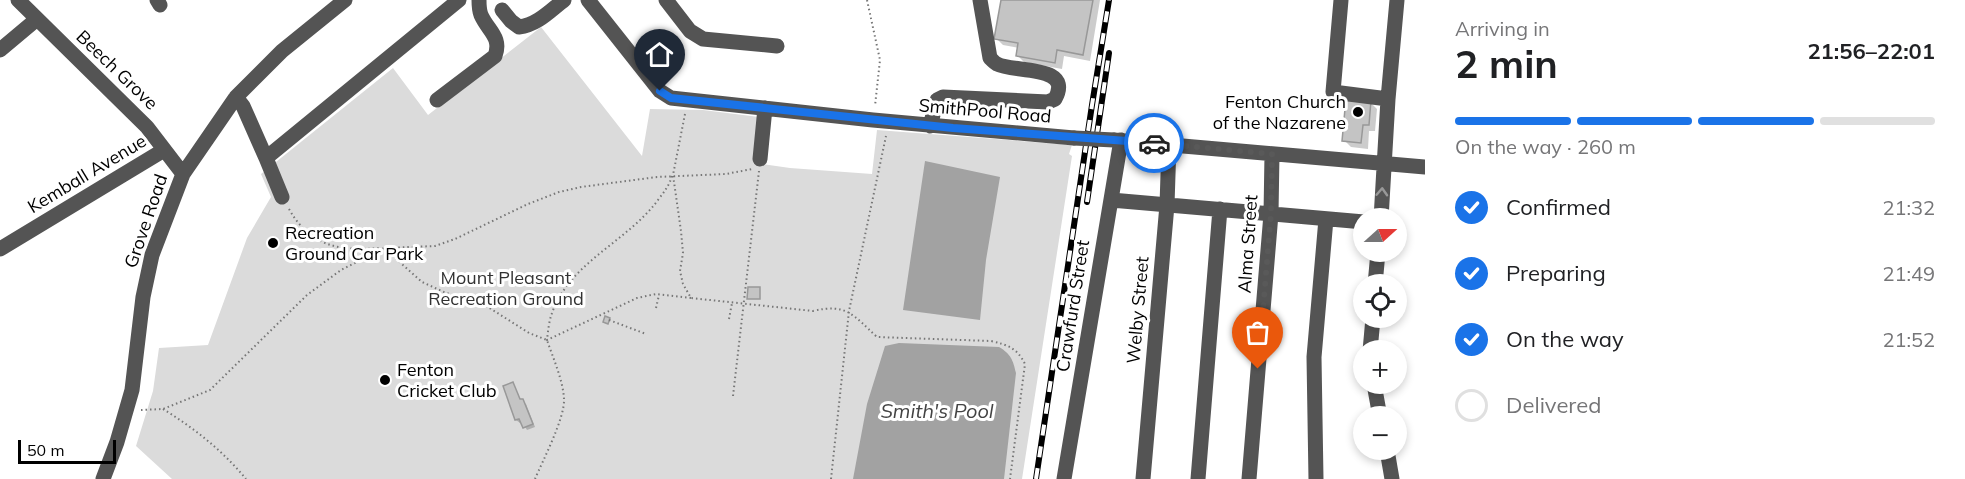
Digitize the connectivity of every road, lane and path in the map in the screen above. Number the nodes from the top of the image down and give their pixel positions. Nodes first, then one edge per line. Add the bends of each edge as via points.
1 (18, 0) edge
2 (459, 0) edge
3 (479, 0) edge
4 (564, 0) edge
5 (588, 0) edge
6 (666, 0) edge
7 (867, 0) edge
8 (980, 0) edge
9 (1341, 0) edge
10 (1397, 0) edge
11 (337, 2) edge
12 (502, 10) dead end
13 (37, 19) junction
14 (777, 46) dead end
15 (0, 50) edge
16 (236, 97) junction
17 (1388, 99) junction
18 (437, 100) dead end
19 (689, 100) junction
20 (765, 108) junction
21 (873, 120) junction
22 (889, 122) junction
23 (930, 126) junction
24 (1117, 140) junction
25 (1169, 144) junction
26 (164, 150) junction
27 (1272, 154) junction
28 (266, 159) junction
29 (760, 161) junction
30 (1384, 164) junction
31 (1425, 168) edge
32 (183, 174) junction
33 (673, 175) junction
34 (282, 197) joint
35 (1111, 200) junction
36 (1167, 205) junction
37 (1382, 208) edge
38 (1220, 209) junction
39 (1271, 214) junction
40 (1326, 219) junction
41 (1353, 221) edge
42 (384, 248) junction
43 (0, 249) edge
44 (658, 295) junction
45 (691, 298) junction
46 (732, 303) junction
47 (745, 305) junction
48 (656, 308) dead end
49 (849, 311) junction
50 (729, 319) dead end
51 (609, 320) dead end
52 (646, 334) dead end
53 (547, 340) junction
54 (733, 396) dead end
55 (163, 410) junction
56 (126, 411) junction
57 (1388, 460) edge
58 (103, 479) edge
59 (246, 479) edge
60 (536, 479) edge
61 (831, 479) edge
62 (1010, 479) edge
63 (1064, 479) edge
64 (1143, 479) edge
65 (1198, 479) edge
66 (1249, 479) edge
67 (1316, 479) edge
68 (1392, 479) edge

1 - 13 street, Beech Grove
2 - 28 street
3 - 18 street via 482,16 496,39 495,56
4 - 12 street via 527,26 519,27
5 - 19 street, SmithPool Road via 660,91 671,98
6 - 14 street via 690,31 703,39
7 - 21 path via 880,60
8 - 23 street via 990,58 998,65 1046,73 1056,79 1058,94 1048,102 943,97 937,100
9 - 17 street via 1333,92
10 - 17 street
11 - 16 street, Grove Road
13 - 15 street
13 - 26 street, Beech Grove via 147,127
16 - 28 street
16 - 32 street, Grove Road
17 - 30 street
19 - 20 street, SmithPool Road
19 - 33 path
20 - 21 street, SmithPool Road
20 - 29 street
21 - 22 street, SmithPool Road
22 - 23 street, SmithPool Road
22 - 49 path
23 - 24 street, SmithPool Road, bridge
24 - 25 street, SmithPool Road
24 - 35 street, Crawfurd Street
25 - 27 street, SmithPool Road
25 - 36 street, Welby Street
26 - 32 street, Beech Grove
26 - 43 street, Kemball Avenue
27 - 30 street, SmithPool Road
27 - 39 street, Alma Street
28 - 34 street
29 - 33 path via 748,171
29 - 47 path
30 - 31 street, SmithPool Road
37 -> 30 street
32 - 56 street, Grove Road via 152,255
33 - 42 path via 559,192 435,246
33 - 45 path via 683,253 680,271
33 - 53 path via 650,211 574,275 556,303
34 - 42 path via 294,219 323,243 343,249
35 - 36 street
35 - 63 street, Crawfurd Street
36 - 38 street
36 - 64 street, Welby Street
38 - 39 street
38 - 65 street
39 - 40 street
39 - 66 street, Alma Street
40 - 41 street
40 - 67 street via 1314,357
42 - 53 path via 422,282 488,307
42 - 55 path via 341,270 307,295 210,390
44 - 45 path
44 - 48 path
44 - 53 path via 637,298
45 - 46 path
46 - 47 path
46 - 50 path
47 - 49 path
47 - 54 path
49 - 61 path
49 - 62 path via 876,337 991,341 1009,345 1019,353 1025,364
51 - 52 path
53 - 60 path via 564,399
55 - 56 path
55 - 59 path via 211,444
56 - 58 street, Grove Road
57 - 68 street

